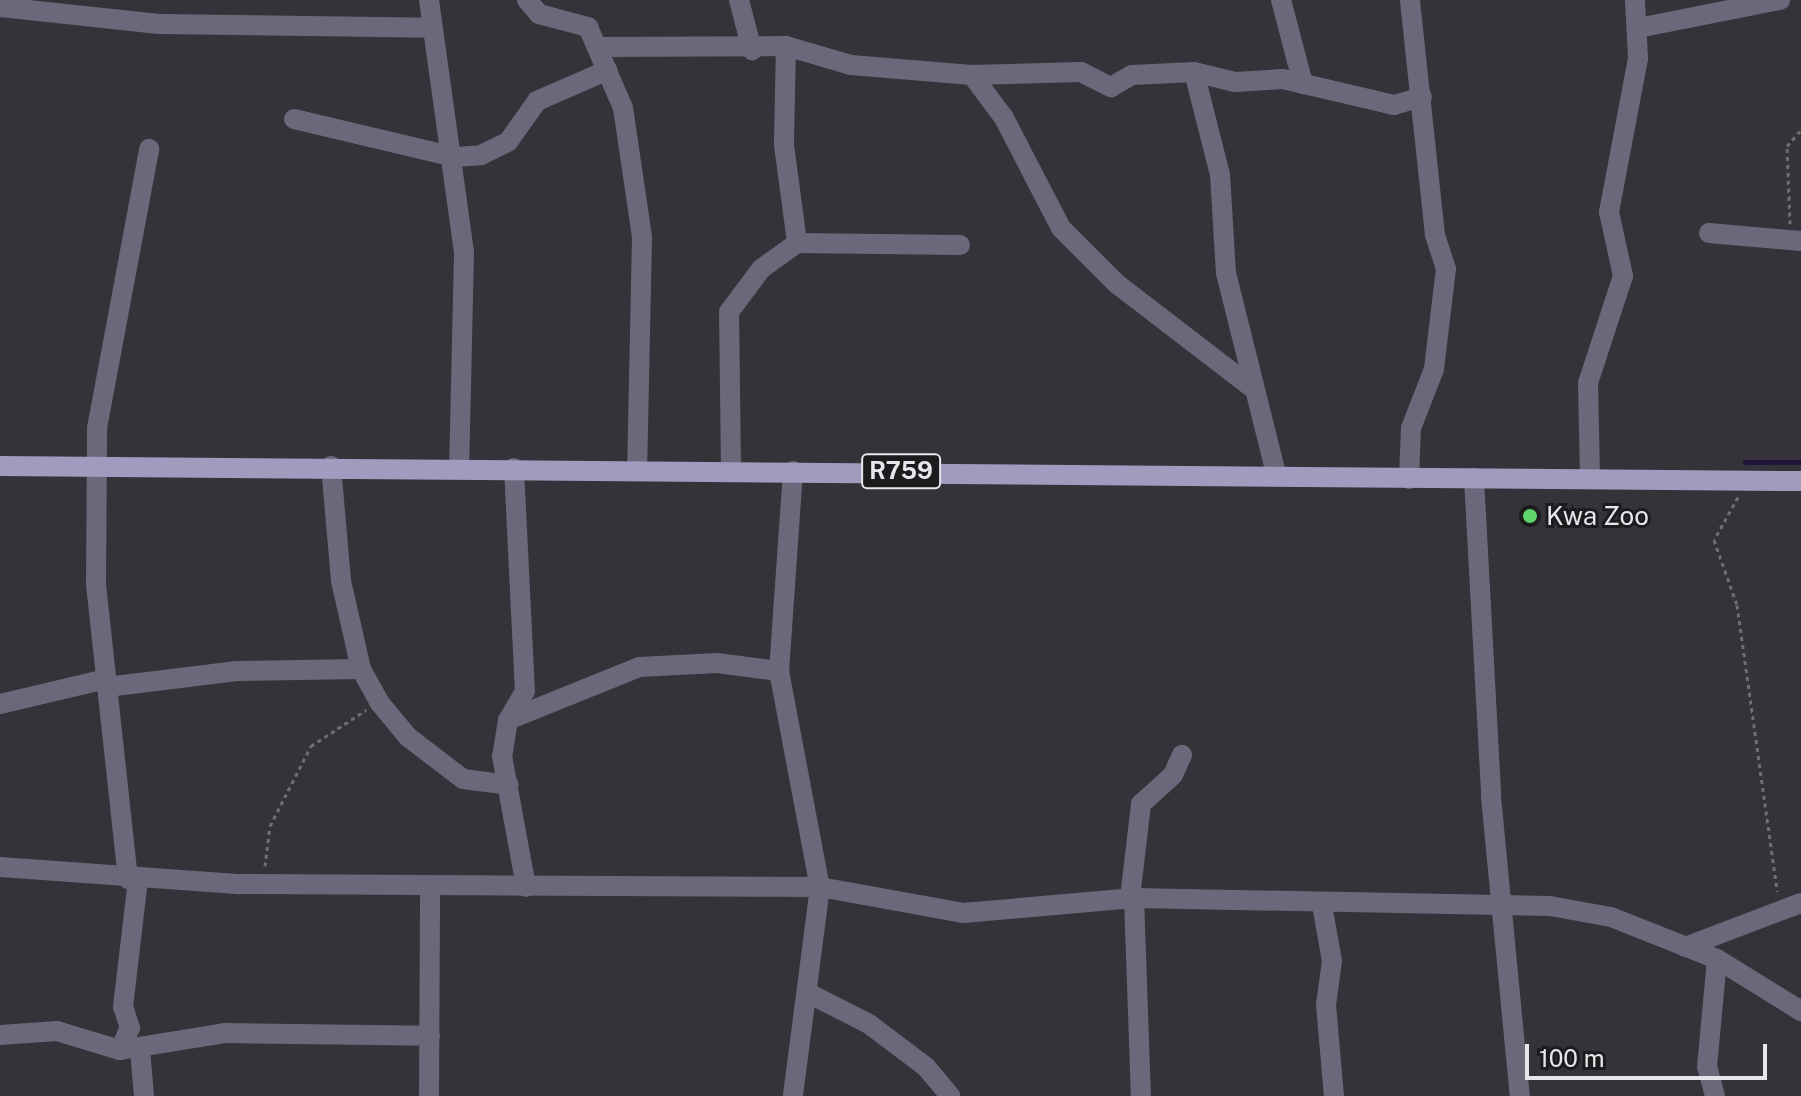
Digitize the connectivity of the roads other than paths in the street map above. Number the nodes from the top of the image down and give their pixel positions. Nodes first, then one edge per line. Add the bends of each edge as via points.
1 (429, 0) edge
2 (527, 0) edge
3 (739, 0) edge
4 (1281, 0) edge
5 (1410, 0) edge
6 (1635, 0) edge
7 (1780, 0) edge
8 (0, 7) edge
9 (431, 28) junction
10 (1638, 28) junction
11 (786, 46) junction
12 (599, 47) junction
13 (752, 50) junction
14 (608, 70) junction
15 (1194, 72) junction
16 (972, 75) junction
17 (1303, 84) junction
18 (1422, 97) junction
19 (294, 119) dead end
20 (149, 149) dead end
21 (455, 157) junction
22 (1709, 233) dead end
23 (1796, 241) edge
24 (797, 243) junction
25 (960, 245) dead end
26 (1250, 386) junction
27 (0, 466) edge
28 (99, 466) junction
29 (331, 466) junction
30 (459, 468) junction
31 (514, 468) junction
32 (637, 471) junction
33 (731, 471) junction
34 (793, 471) junction
35 (1276, 474) junction
36 (1474, 478) junction
37 (1590, 478) junction
38 (1409, 479) junction
39 (1801, 481) edge
40 (361, 669) junction
41 (779, 671) junction
42 (106, 683) junction
43 (0, 704) edge
44 (508, 720) junction
45 (1182, 755) dead end
46 (509, 785) junction
47 (0, 867) edge
48 (133, 879) junction
49 (430, 886) junction
50 (526, 887) junction
51 (820, 887) junction
52 (1132, 898) junction
53 (1801, 903) edge
54 (1322, 905) junction
55 (1499, 906) junction
56 (1685, 947) junction
57 (1717, 959) junction
58 (808, 993) junction
59 (1801, 1011) edge
60 (0, 1035) edge
61 (430, 1036) junction
62 (130, 1050) junction
63 (144, 1096) edge
64 (429, 1096) edge
65 (793, 1096) edge
66 (950, 1096) edge
67 (1141, 1096) edge
68 (1334, 1096) edge
69 (1520, 1096) edge
70 (1715, 1096) edge

1 - 9 street
2 - 12 street via 539,14 582,23
3 - 13 street
4 - 17 street
5 - 18 street
6 - 10 street
7 - 10 street
8 - 9 street via 159,24
9 - 21 street
10 - 37 street via 1609,212 1623,276 1588,383
11 - 13 street
11 - 16 street via 851,65
11 - 24 street via 784,145
12 - 13 street
12 - 14 street
14 - 21 street via 537,101 495,152
14 - 32 street via 638,174
15 - 16 street via 1132,75 1111,87 1081,72
15 - 17 street via 1235,82
15 - 26 street via 1220,175 1226,273 1246,332
16 - 26 street via 1004,118 1061,228 1117,284
17 - 18 street via 1394,105
18 - 38 street via 1435,235 1446,269 1434,369 1411,428
19 - 21 street
20 - 28 street via 99,396
21 - 30 street via 464,253
22 - 23 street
24 - 25 street
24 - 33 street via 761,269 729,312
26 - 35 street
27 - 28 main road, R759
28 - 29 main road, R759
28 - 42 street via 96,585
29 - 30 main road, R759
29 - 40 street via 341,581
30 - 31 main road, R759
31 - 32 main road, R759
31 - 44 street via 526,672 525,691
32 - 33 main road, R759
33 - 34 main road, R759
34 - 35 main road, R759
34 - 41 street
35 - 38 main road, R759
36 - 37 main road, R759
36 - 38 main road, R759
36 - 55 street
37 - 39 main road, R759
40 - 42 street via 237,671
40 - 46 street via 408,737 463,779
41 - 44 street via 717,663 639,667
41 - 51 street
42 - 43 street
42 - 48 street
44 - 46 street via 502,756
45 - 52 street via 1173,775 1141,804
46 - 50 street
47 - 48 street
48 - 49 street
48 - 62 street via 123,1007
49 - 50 street
49 - 61 street
50 - 51 street
51 - 52 street via 963,913
51 - 58 street
52 - 54 street
52 - 67 street
53 - 56 street
54 - 55 street
54 - 68 street via 1332,961 1326,1005
55 - 56 street via 1611,917
55 - 69 street
56 - 57 street
57 - 59 street
57 - 70 street via 1707,1067
58 - 65 street
58 - 66 street via 869,1024 926,1067
60 - 62 street via 57,1031
61 - 62 street via 225,1033
61 - 64 street
62 - 63 street

